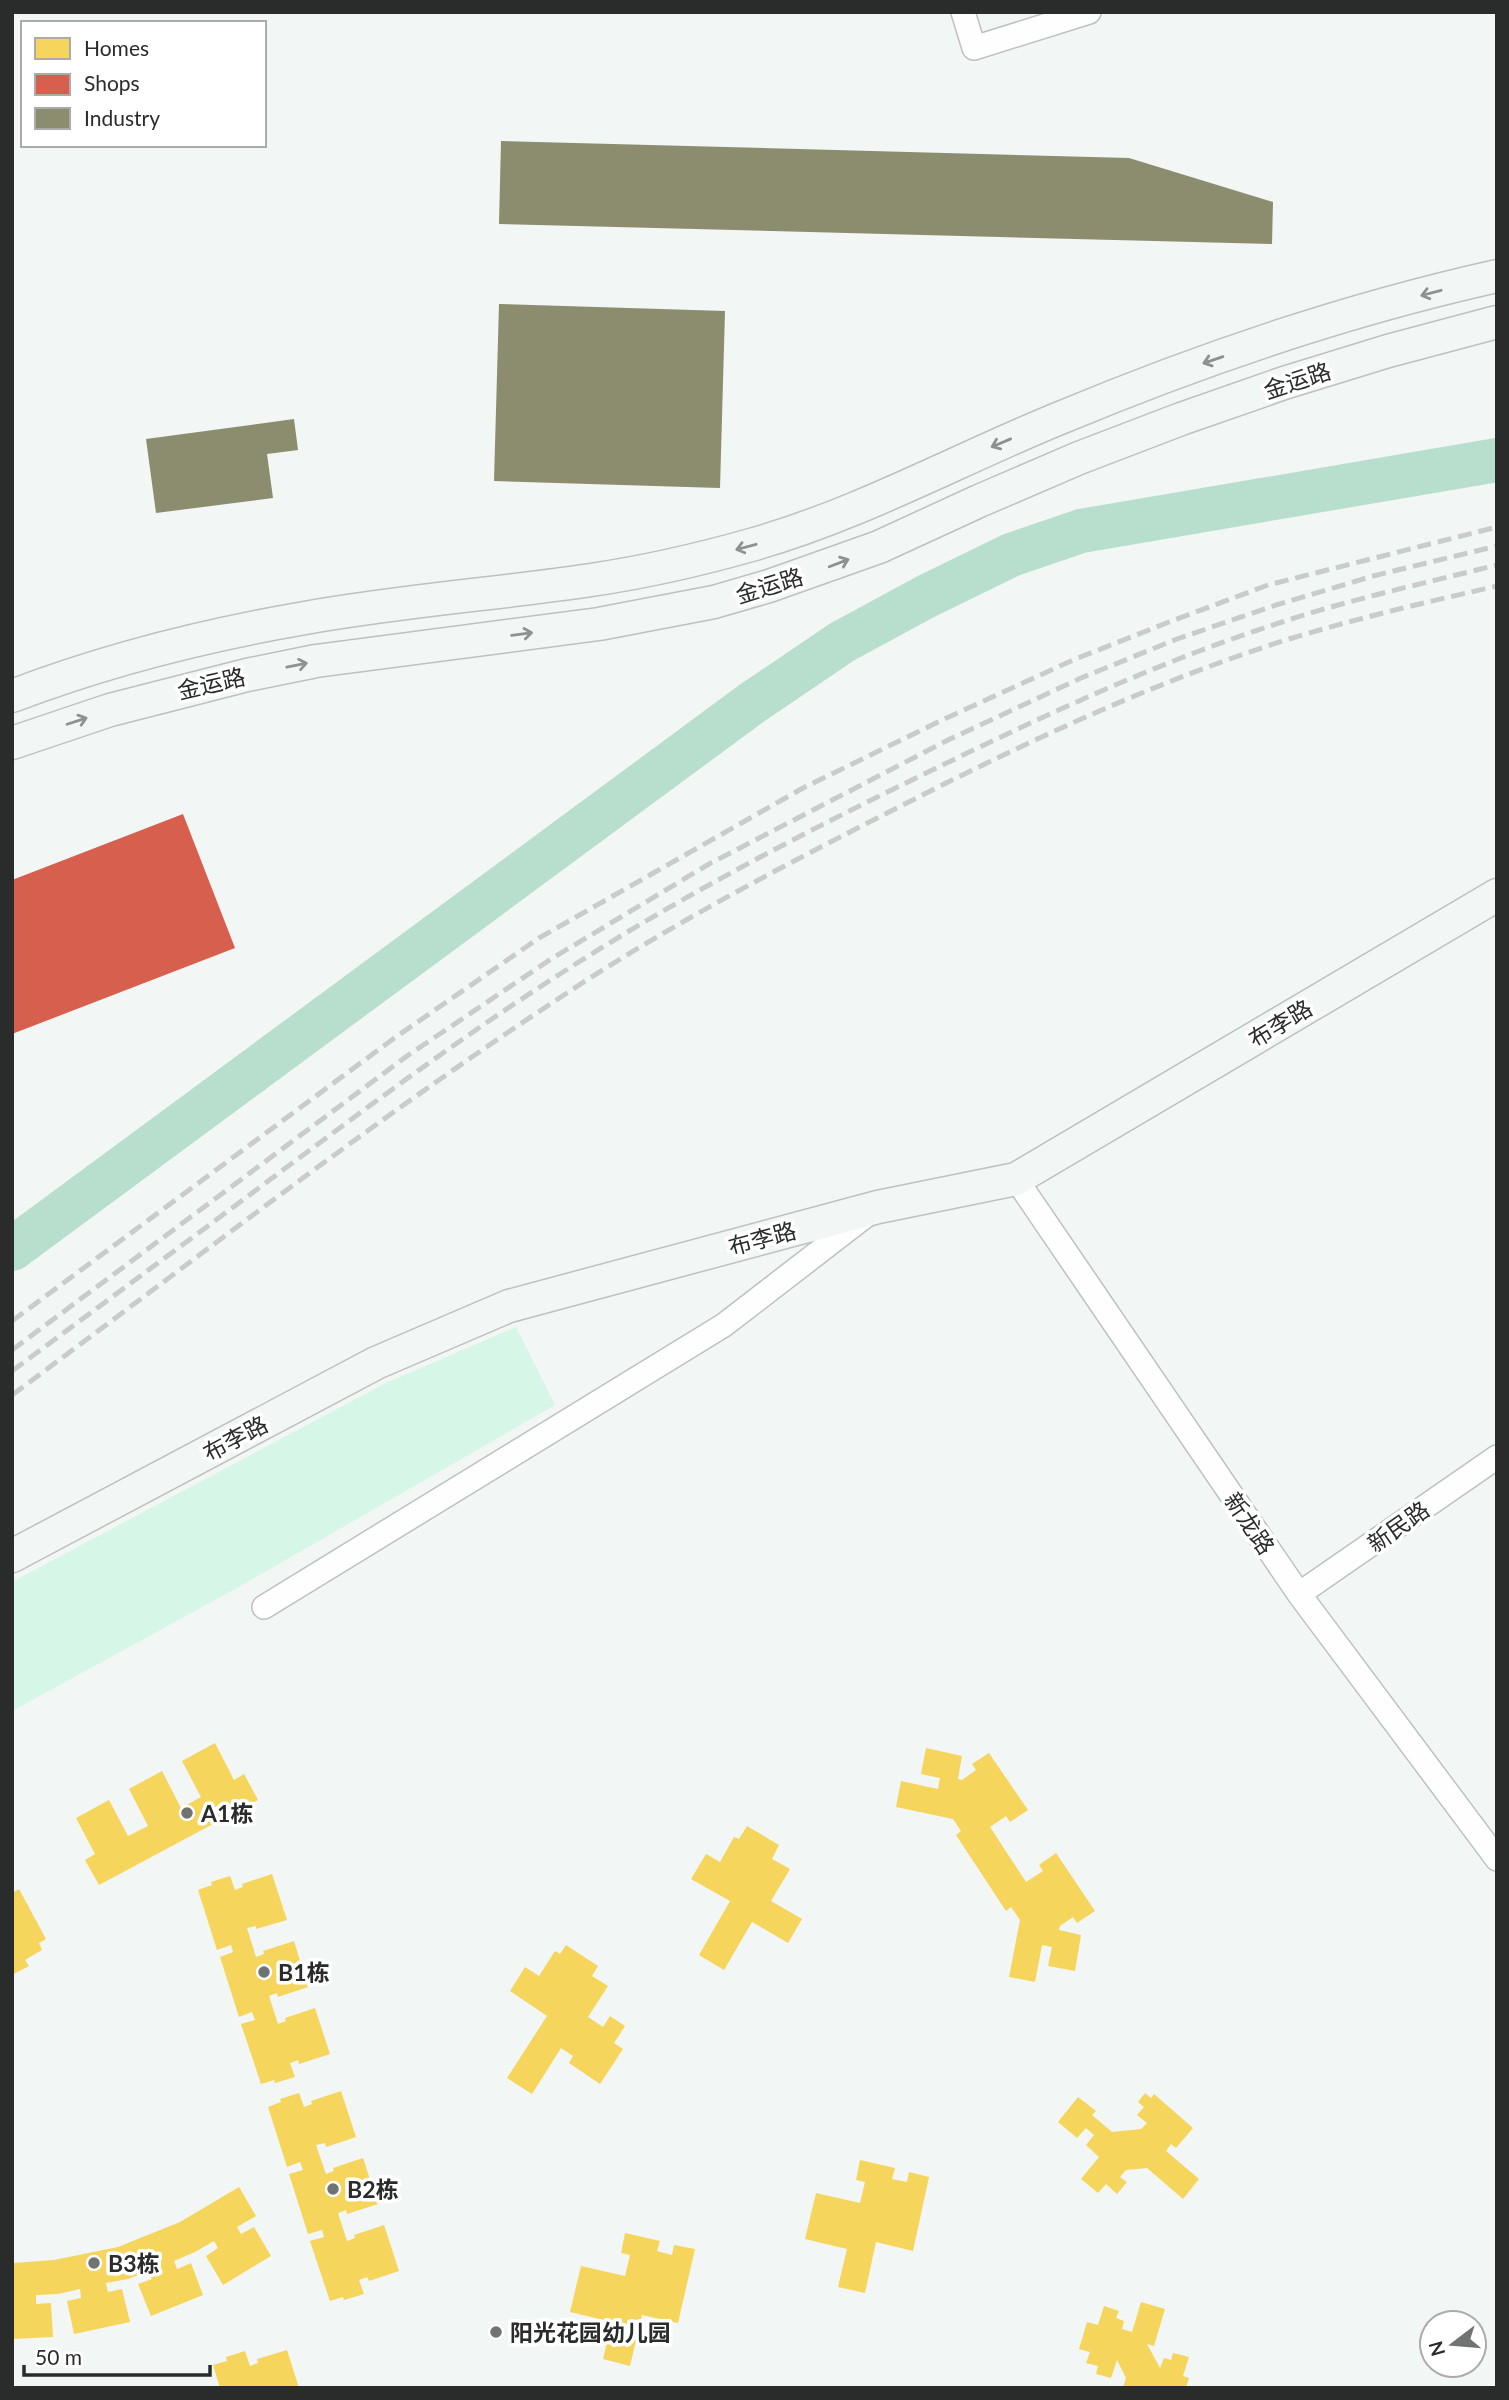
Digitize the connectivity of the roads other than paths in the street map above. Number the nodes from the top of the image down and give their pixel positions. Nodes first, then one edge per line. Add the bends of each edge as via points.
1 (963, 12) edge
2 (1089, 12) edge
3 (1497, 276) edge
4 (1497, 322) edge
5 (12, 696) edge
6 (12, 743) edge
7 (1497, 895) edge
8 (1016, 1179) junction
9 (878, 1207) junction
10 (1497, 1457) edge
11 (12, 1556) edge
12 (1299, 1594) junction
13 (264, 1607) dead end
14 (1497, 1859) edge

1 - 2 street via 974,48
3 -> 5 main road, 金运路 via 1376,308 1166,377 1050,422 862,506 757,544 593,580 249,629 109,664
6 -> 4 main road, 金运路 via 110,710 316,661 622,620 714,602 879,547 979,500 1181,419 1349,363
7 - 8 main road, 布李路
8 - 9 main road, 布李路
8 - 12 street, 新龙路
9 - 11 main road, 布李路 via 509,1306 376,1363
9 - 13 street via 724,1325
10 - 12 street, 新民路
12 - 14 street, 新龙路

